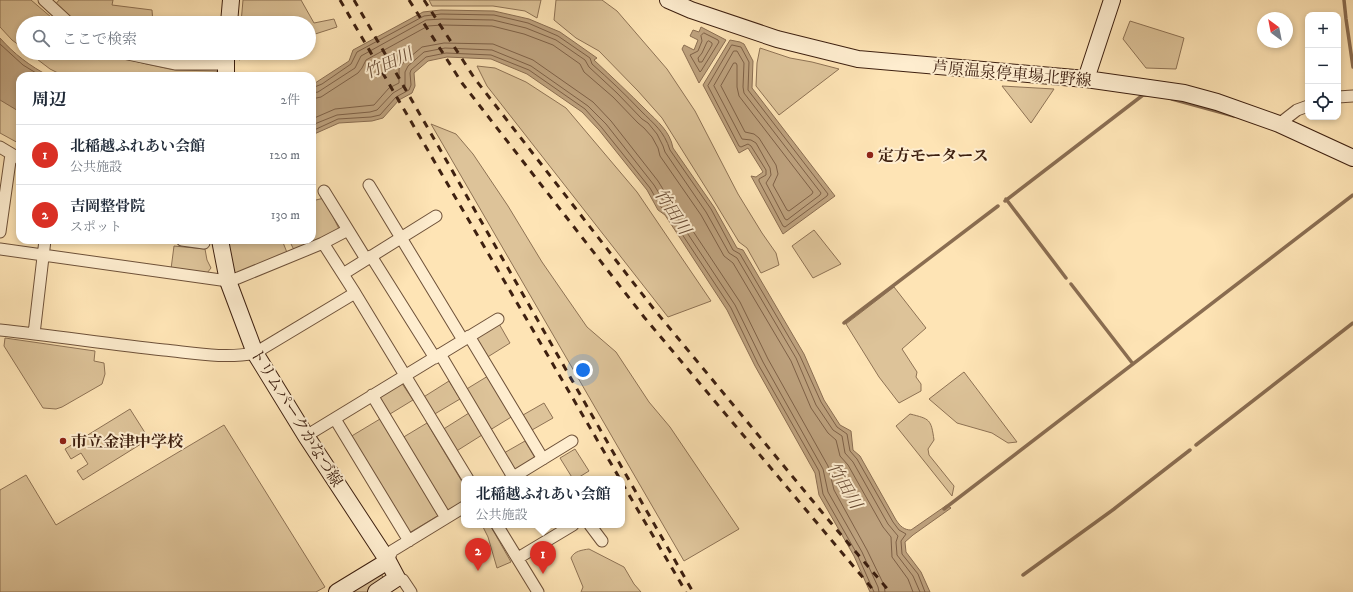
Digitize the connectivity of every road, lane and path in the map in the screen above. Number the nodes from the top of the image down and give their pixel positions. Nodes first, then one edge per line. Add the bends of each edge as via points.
1 (44, 0) edge
2 (230, 0) edge
3 (668, 0) edge
4 (1112, 0) edge
5 (61, 16) edge
6 (229, 16) edge
7 (157, 60) edge
8 (226, 64) edge
9 (1086, 79) junction
10 (1353, 96) edge
11 (1341, 98) edge
12 (1305, 107) edge
13 (1279, 124) junction
14 (0, 147) edge
15 (15, 156) edge
16 (1353, 158) edge
17 (369, 186) dead end
18 (324, 191) dead end
19 (436, 216) dead end
20 (348, 230) junction
21 (0, 232) edge
22 (401, 238) junction
23 (323, 243) junction
24 (44, 244) edge
25 (221, 244) edge
26 (0, 249) edge
27 (42, 255) junction
28 (369, 258) junction
29 (343, 274) junction
30 (228, 281) junction
31 (355, 293) junction
32 (498, 319) dead end
33 (0, 330) edge
34 (34, 334) junction
35 (466, 338) junction
36 (255, 353) junction
37 (437, 356) junction
38 (405, 376) junction
39 (372, 395) junction
40 (335, 419) junction
41 (306, 436) junction
42 (572, 441) dead end
43 (543, 459) junction
44 (466, 476) edge
45 (511, 476) edge
46 (515, 476) edge
47 (461, 509) edge
48 (446, 518) junction
49 (499, 528) edge
50 (568, 528) edge
51 (592, 528) edge
52 (409, 541) junction
53 (602, 541) dead end
54 (518, 558) junction
55 (388, 561) junction
56 (397, 578) junction
57 (337, 592) edge
58 (376, 592) edge
59 (411, 592) edge
60 (538, 592) edge

1 - 5 street
2 - 6 main road
3 - 9 main road, 芦原温泉停車場北野線 via 777,39 858,59
4 - 9 main road
7 - 8 street via 176,64
9 - 13 main road, 芦原温泉停車場北野線 via 1184,93
10 - 11 street
12 - 13 street
13 - 16 main road, 芦原温泉停車場北野線
14 - 15 street
15 - 21 street
17 - 22 street
18 - 20 street
19 - 22 street
20 - 23 street
20 - 28 street
22 - 28 street
22 - 35 street
23 - 29 street
23 - 30 street
24 - 27 street
25 - 30 main road, トリムパークかなづ線
26 - 27 street
27 - 30 street
27 - 34 street
28 - 29 street
28 - 37 street
29 - 31 street
30 - 36 main road, トリムパークかなづ線
31 - 36 street
31 - 38 street
32 - 35 street
33 - 34 street
34 - 36 street via 197,354 238,356
35 - 37 street
35 - 43 street
36 - 41 main road, トリムパークかなづ線
37 - 38 street
37 - 45 street
38 - 39 street
38 - 44 street
39 - 40 street
39 - 48 street
40 - 41 street
40 - 52 street
41 - 55 main road, トリムパークかなづ線
42 - 43 street
43 - 46 street
47 - 48 street
48 - 52 street
49 - 54 street
50 - 54 street
51 - 53 street
52 - 55 street via 392,551
54 - 60 street
55 - 56 main road, トリムパークかなづ線
55 - 57 main road
56 - 58 main road
56 - 59 street via 404,580

